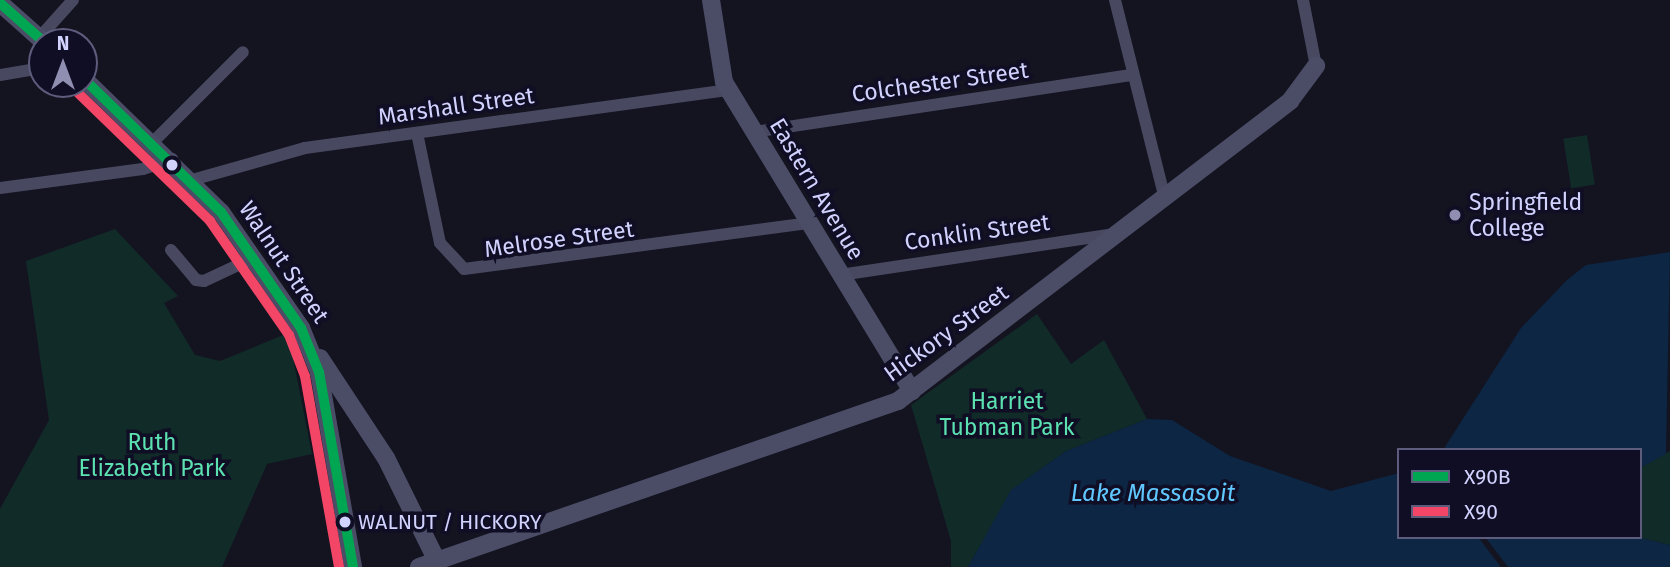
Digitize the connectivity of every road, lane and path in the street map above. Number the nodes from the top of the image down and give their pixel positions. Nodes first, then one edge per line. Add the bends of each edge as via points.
1 (73, 0) edge
2 (711, 0) edge
3 (1115, 0) edge
4 (1303, 0) edge
5 (0, 3) edge
6 (28, 28) edge
7 (51, 28) edge
8 (243, 52) dead end
9 (1316, 66) joint
10 (28, 70) edge
11 (0, 75) edge
12 (1133, 75) junction
13 (729, 90) junction
14 (98, 92) edge
15 (754, 132) junction
16 (417, 133) junction
17 (153, 142) junction
18 (172, 159) junction
19 (192, 180) junction
20 (0, 188) edge
21 (1165, 199) junction
22 (808, 223) junction
23 (1120, 233) junction
24 (171, 250) dead end
25 (253, 258) junction
26 (840, 275) junction
27 (306, 338) junction
28 (912, 391) junction
29 (437, 561) junction
30 (353, 567) edge
31 (419, 567) edge

1 - 7 street
2 - 13 street, Eastern Avenue
3 - 12 street
4 - 9 street
5 - 6 street
8 - 17 street
9 - 21 street, Hickory Street via 1301,92
10 - 11 street
12 - 15 street, Colchester Street
12 - 21 street
13 - 15 street, Eastern Avenue
13 - 16 street, Marshall Street
14 - 17 street, Walnut Street
15 - 22 street, Eastern Avenue
16 - 19 street, Marshall Street via 305,148
16 - 22 street, Melrose Street via 436,233 447,258 464,270
17 - 18 street, Walnut Street
18 - 19 street, Walnut Street
18 - 20 street via 143,169
19 - 25 street, Walnut Street
21 - 23 street, Hickory Street
22 - 26 street, Eastern Avenue
23 - 26 street, Conklin Street
23 - 28 street, Hickory Street
24 - 25 street via 196,280 211,281
25 - 27 street, Walnut Street
26 - 28 street, Eastern Avenue
27 - 29 street via 382,450
27 - 30 street, Walnut Street via 319,372
28 - 29 street, Hickory Street via 788,443
29 - 31 street, Hickory Street

